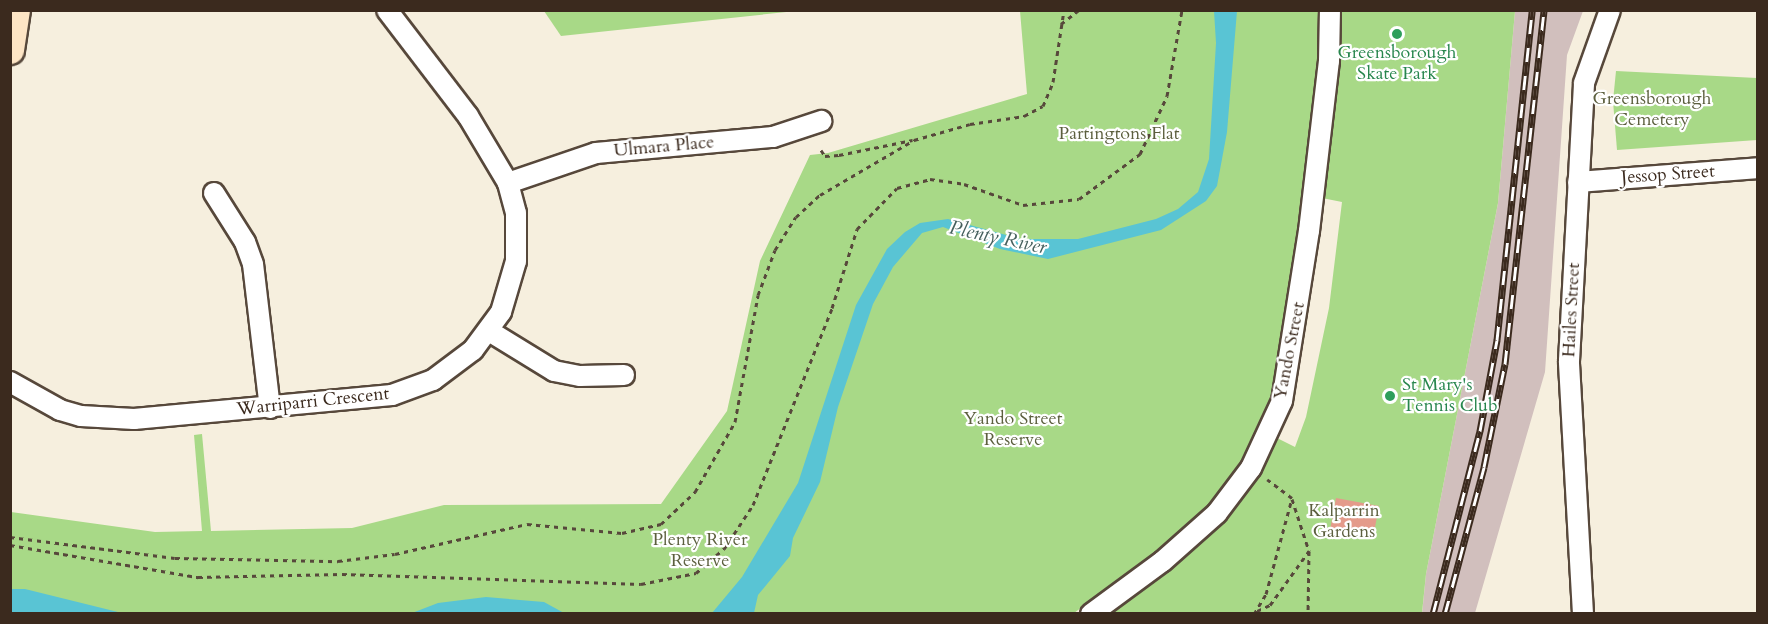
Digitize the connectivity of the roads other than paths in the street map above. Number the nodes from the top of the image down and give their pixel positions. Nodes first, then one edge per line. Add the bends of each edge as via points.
1 (16, 10) edge
2 (387, 10) edge
3 (1330, 10) edge
4 (1610, 10) edge
5 (10, 50) edge
6 (821, 121) dead end
7 (1758, 168) edge
8 (1578, 182) junction
9 (508, 183) junction
10 (214, 193) dead end
11 (489, 331) junction
12 (624, 375) dead end
13 (10, 382) edge
14 (270, 408) junction
15 (1091, 614) edge
16 (1583, 614) edge

1 - 5 street
2 - 9 street, Warriparri Crescent via 468,116
3 - 15 street, Yando Street via 1323,119 1289,374 1282,401 1251,468 1194,537
4 - 8 street, Hailes Street via 1584,83
6 - 9 street, Ulmara Place via 773,137 596,153
7 - 8 street, Jessop Street
8 - 16 street, Hailes Street via 1568,388
9 - 11 street, Warriparri Crescent via 516,213 516,261 510,289
10 - 14 street via 245,242 253,264
11 - 12 street via 554,371 580,376
11 - 14 street, Warriparri Crescent via 455,366 412,389 371,398
13 - 14 street, Warriparri Crescent via 39,402 81,416 134,419

